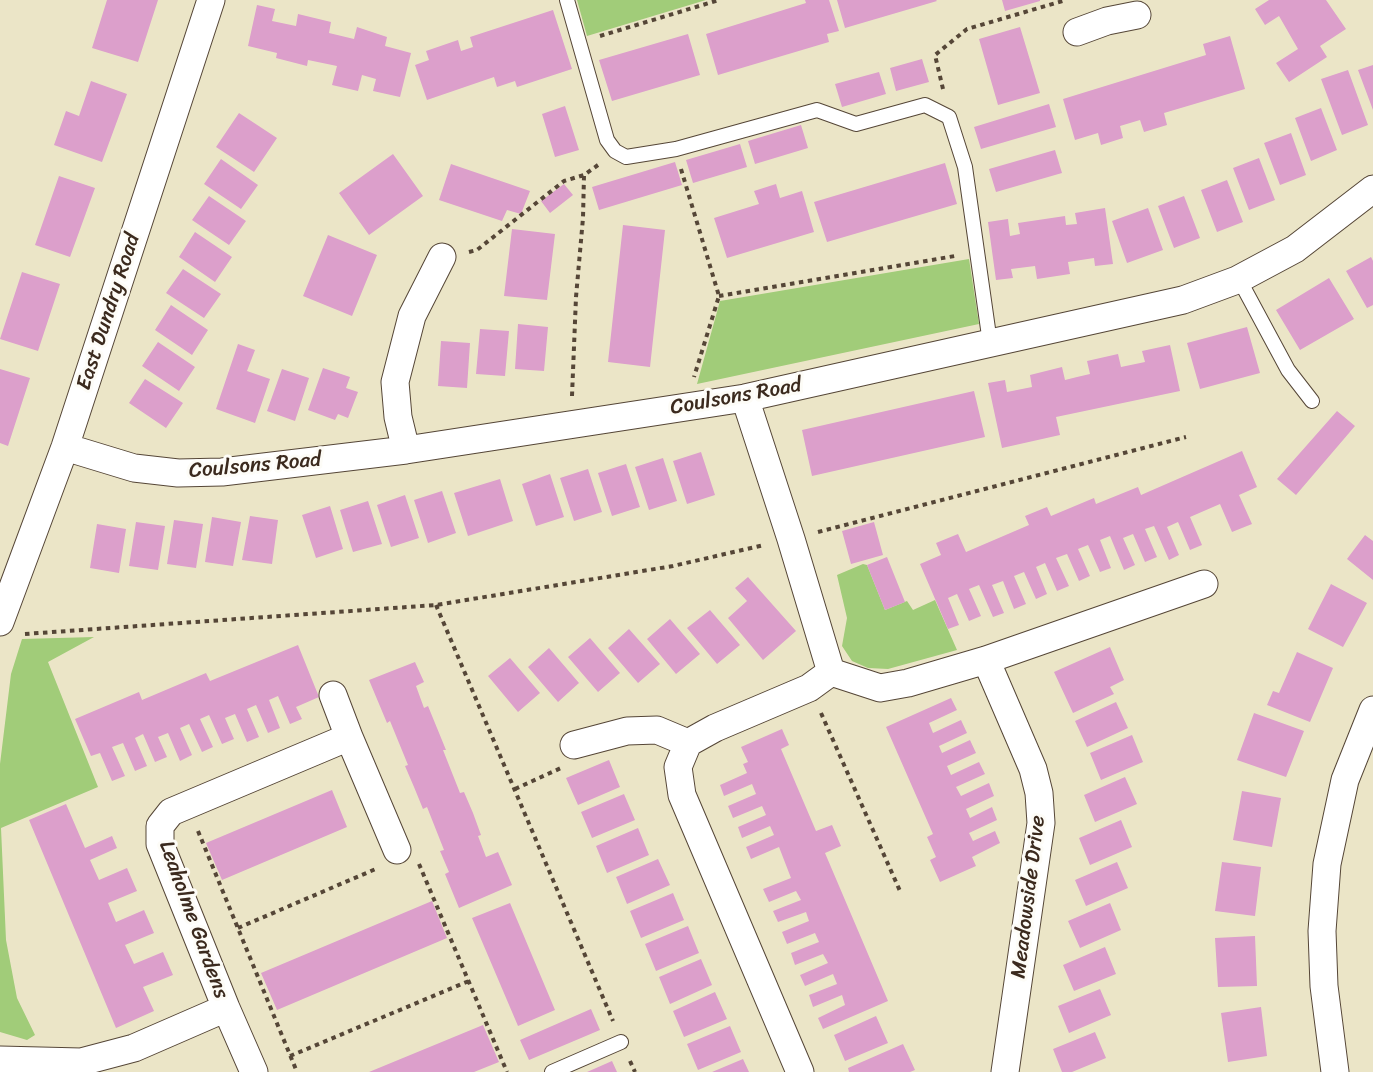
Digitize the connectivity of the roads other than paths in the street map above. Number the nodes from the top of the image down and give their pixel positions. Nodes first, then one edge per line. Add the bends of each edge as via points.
1 (211, 0) edge
2 (567, 0) edge
3 (1104, 11) edge
4 (1137, 15) dead end
5 (1077, 32) dead end
6 (1373, 189) edge
7 (442, 257) road end
8 (1239, 279) junction
9 (990, 343) junction
10 (745, 398) junction
11 (1312, 401) dead end
12 (64, 447) junction
13 (406, 450) junction
14 (1204, 584) dead end
15 (12, 628) edge
16 (986, 660) junction
17 (831, 672) junction
18 (333, 695) dead end
19 (1373, 710) edge
20 (349, 737) junction
21 (688, 743) junction
22 (574, 745) road end
23 (397, 850) road end
24 (226, 1008) junction
25 (621, 1042) road end
26 (0, 1060) edge
27 (254, 1072) edge
28 (552, 1072) edge
29 (800, 1072) edge
30 (1005, 1072) edge
31 (1335, 1072) edge

1 - 12 street, East Dundry Road
2 - 9 lane via 607,140 626,158 675,149 817,110 856,124 926,105 949,117 965,166
3 - 4 street
3 - 5 street
6 - 8 street, Coulsons Road via 1295,249
7 - 13 street via 412,316 395,382
8 - 9 street, Coulsons Road via 1183,300
8 - 11 lane via 1288,370
9 - 10 street, Coulsons Road
10 - 13 street, Coulsons Road
10 - 17 street
12 - 13 street, Coulsons Road via 134,468 178,473 222,472
12 - 15 street, East Dundry Road
14 - 16 street
16 - 17 street via 880,688
16 - 30 street, Meadowside Drive via 1033,769 1041,813
17 - 21 street via 810,688
18 - 20 street
19 - 31 street via 1345,780 1327,864 1322,932 1324,986
20 - 23 street
20 - 24 street, Leaholme Gardens via 171,812 160,826 160,844
21 - 22 street via 657,730 627,731
21 - 29 street via 678,767 682,795
24 - 26 street, Leaholme Gardens via 134,1048 81,1062
24 - 27 street, Leaholme Gardens
25 - 28 lane

